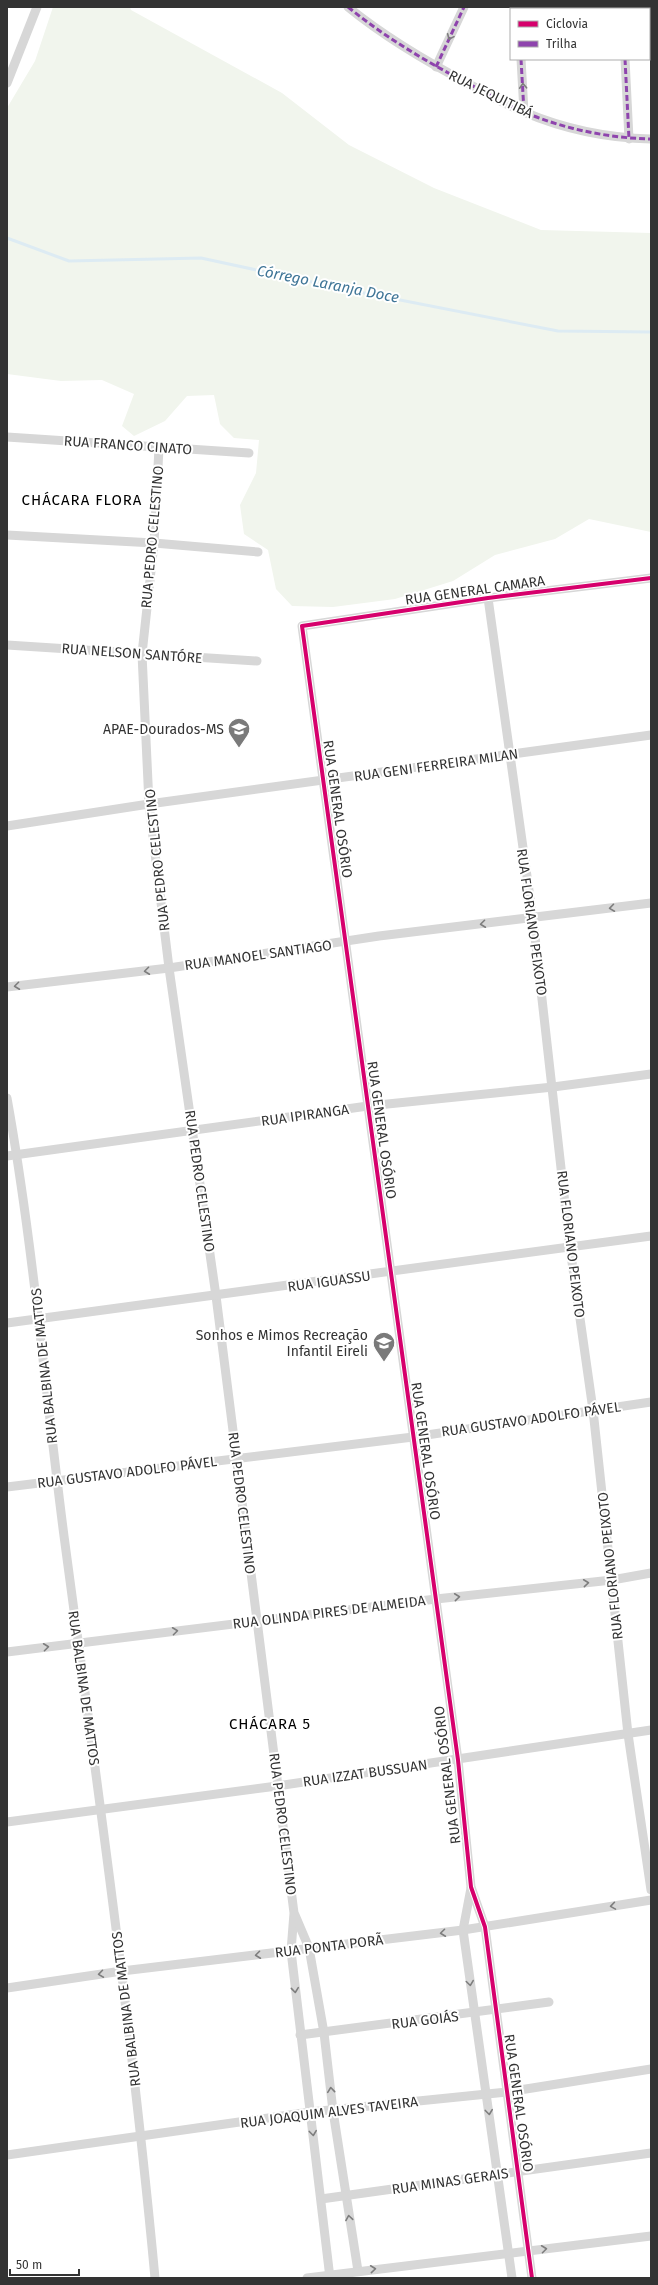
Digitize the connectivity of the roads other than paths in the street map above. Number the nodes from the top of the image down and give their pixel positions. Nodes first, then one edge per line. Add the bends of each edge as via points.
1 (37, 7) edge
2 (348, 7) edge
3 (464, 7) edge
4 (521, 60) edge
5 (625, 60) edge
6 (436, 67) junction
7 (7, 83) edge
8 (524, 112) junction
9 (629, 139) junction
10 (651, 139) edge
11 (7, 437) edge
12 (159, 448) junction
13 (249, 453) dead end
14 (7, 535) edge
15 (154, 543) junction
16 (258, 552) dead end
17 (651, 578) edge
18 (488, 598) junction
19 (302, 626) joint
20 (7, 645) edge
21 (142, 654) junction
22 (257, 661) dead end
23 (651, 735) edge
24 (508, 756) junction
25 (323, 781) junction
26 (150, 804) junction
27 (7, 826) edge
28 (651, 903) edge
29 (533, 919) junction
30 (345, 942) junction
31 (169, 968) junction
32 (7, 987) edge
33 (651, 1074) edge
34 (553, 1087) junction
35 (7, 1098) edge
36 (368, 1106) junction
37 (192, 1131) junction
38 (17, 1155) junction
39 (7, 1156) edge
40 (651, 1236) edge
41 (570, 1248) junction
42 (391, 1273) junction
43 (216, 1296) junction
44 (40, 1319) junction
45 (7, 1323) edge
46 (651, 1402) edge
47 (593, 1410) junction
48 (413, 1437) junction
49 (237, 1460) junction
50 (57, 1480) junction
51 (7, 1487) edge
52 (651, 1573) edge
53 (612, 1580) junction
54 (436, 1599) junction
55 (257, 1621) junction
56 (78, 1643) junction
57 (7, 1652) edge
58 (651, 1730) edge
59 (628, 1734) junction
60 (458, 1760) junction
61 (277, 1786) junction
62 (101, 1810) junction
63 (7, 1822) edge
64 (471, 1887) junction
65 (651, 1890) edge
66 (651, 1900) edge
67 (294, 1913) junction
68 (485, 1927) junction
69 (462, 1930) junction
70 (309, 1948) junction
71 (291, 1951) junction
72 (122, 1971) junction
73 (7, 1988) edge
74 (549, 2002) dead end
75 (495, 2010) junction
76 (474, 2014) junction
77 (324, 2033) junction
78 (300, 2035) junction
79 (651, 2069) edge
80 (507, 2092) junction
81 (487, 2094) junction
82 (333, 2111) junction
83 (310, 2112) junction
84 (142, 2137) junction
85 (651, 2153) edge
86 (7, 2155) edge
87 (518, 2171) junction
88 (497, 2174) junction
89 (346, 2195) junction
90 (321, 2199) junction
91 (651, 2236) edge
92 (528, 2250) junction
93 (509, 2254) junction
94 (358, 2271) junction
95 (330, 2276) edge
96 (155, 2278) edge
97 (307, 2278) edge
98 (512, 2278) edge
99 (532, 2278) edge

1 - 7 street
2 - 6 street, RUA JEQUITIBÁ
3 -> 6 street
8 -> 4 street
5 - 9 street
6 - 8 street, RUA JEQUITIBÁ
8 - 9 street, RUA JEQUITIBÁ via 577,130
9 - 10 street, RUA JEQUITIBÁ
11 - 12 street, RUA FRANCO CINATO
12 - 13 street, RUA FRANCO CINATO
12 - 15 street, RUA PEDRO CELESTINO
14 - 15 street
15 - 16 street
15 - 21 street, RUA PEDRO CELESTINO
17 - 18 street, RUA GENERAL CAMARA
18 - 19 street, RUA GENERAL CAMARA
18 - 24 street, RUA FLORIANO PEIXOTO
19 - 25 street, RUA GENERAL OSÓRIO
20 - 21 street, RUA NELSON SANTÓRE
21 - 22 street, RUA NELSON SANTÓRE
21 - 26 street, RUA PEDRO CELESTINO
23 - 24 street, RUA GENI FERREIRA MILAN
24 - 25 street, RUA GENI FERREIRA MILAN
24 - 29 street, RUA FLORIANO PEIXOTO
25 - 26 street, RUA GENI FERREIRA MILAN
25 - 30 street, RUA GENERAL OSÓRIO
26 - 27 street, RUA GENI FERREIRA MILAN
26 - 31 street, RUA PEDRO CELESTINO
28 -> 29 street, RUA MANOEL SANTIAGO
29 -> 30 street, RUA MANOEL SANTIAGO
29 - 34 street, RUA FLORIANO PEIXOTO
30 - 31 street, RUA MANOEL SANTIAGO
30 - 36 street, RUA GENERAL OSÓRIO
31 -> 32 street, RUA MANOEL SANTIAGO
31 - 37 street, RUA PEDRO CELESTINO
33 - 34 street, RUA IPIRANGA
34 - 36 street, RUA IPIRANGA
34 - 41 street, RUA FLORIANO PEIXOTO
35 - 38 street, RUA BALBINA DE MATTOS
36 - 37 street, RUA IPIRANGA
36 - 42 street, RUA GENERAL OSÓRIO
37 - 38 street, RUA IPIRANGA
37 - 43 street, RUA PEDRO CELESTINO
38 - 39 street, RUA IPIRANGA
38 - 44 street, RUA BALBINA DE MATTOS
40 - 41 street, RUA IGUASSU
41 - 42 street, RUA IGUASSU
41 - 47 street, RUA FLORIANO PEIXOTO
42 - 43 street, RUA IGUASSU
42 - 48 street, RUA GENERAL OSÓRIO
43 - 44 street, RUA IGUASSU
43 - 49 street, RUA PEDRO CELESTINO
44 - 45 street, RUA IGUASSU
44 - 50 street, RUA BALBINA DE MATTOS
46 - 47 street, RUA GUSTAVO ADOLFO PÁVEL
47 - 48 street, RUA GUSTAVO ADOLFO PÁVEL
47 - 53 street, RUA FLORIANO PEIXOTO
48 - 49 street, RUA GUSTAVO ADOLFO PÁVEL
48 - 54 street, RUA GENERAL OSÓRIO
49 - 50 street, RUA GUSTAVO ADOLFO PÁVEL
49 - 55 street, RUA PEDRO CELESTINO
50 - 51 street, RUA GUSTAVO ADOLFO PÁVEL
50 - 56 street, RUA BALBINA DE MATTOS
52 - 53 street, RUA OLINDA PIRES DE ALMEIDA
54 -> 53 street, RUA OLINDA PIRES DE ALMEIDA
53 - 59 street, RUA FLORIANO PEIXOTO
54 - 55 street, RUA OLINDA PIRES DE ALMEIDA
54 - 60 street, RUA GENERAL OSÓRIO
56 -> 55 street, RUA OLINDA PIRES DE ALMEIDA
55 - 61 street, RUA PEDRO CELESTINO
57 -> 56 street, RUA OLINDA PIRES DE ALMEIDA
56 - 62 street, RUA BALBINA DE MATTOS
58 - 59 street, RUA IZZAT BUSSUAN
59 - 60 street, RUA IZZAT BUSSUAN
59 - 65 street, RUA FLORIANO PEIXOTO
60 - 61 street, RUA IZZAT BUSSUAN
60 - 64 street, RUA GENERAL OSÓRIO
61 - 62 street, RUA IZZAT BUSSUAN
61 - 67 street, RUA PEDRO CELESTINO
62 - 63 street, RUA IZZAT BUSSUAN
62 - 72 street, RUA BALBINA DE MATTOS
64 - 68 street, RUA GENERAL OSÓRIO
64 - 69 street, RUA GENERAL OSÓRIO
66 -> 68 street, RUA PONTA PORÃ
67 - 70 street, RUA PEDRO CELESTINO
67 - 71 street, RUA PEDRO CELESTINO
68 - 69 street, RUA PONTA PORÃ
68 - 75 street, RUA GENERAL OSÓRIO
69 -> 70 street, RUA PONTA PORÃ
69 -> 76 street, RUA GENERAL OSÓRIO
70 - 71 street, RUA PONTA PORÃ
70 - 77 street, RUA PEDRO CELESTINO
71 -> 72 street, RUA PONTA PORÃ
71 -> 78 street, RUA PEDRO CELESTINO
72 -> 73 street, RUA PONTA PORÃ
72 - 84 street, RUA BALBINA DE MATTOS
74 - 75 street, RUA GOIÁS
75 - 76 street, RUA GOIÁS
75 - 80 street, RUA GENERAL OSÓRIO
76 - 77 street, RUA GOIÁS
76 - 81 street, RUA GENERAL OSÓRIO
77 - 78 street, RUA GOIÁS
82 -> 77 street, RUA PEDRO CELESTINO
78 - 83 street, RUA PEDRO CELESTINO
79 - 80 street, RUA JOAQUIM ALVES TAVEIRA
80 - 81 street, RUA JOAQUIM ALVES TAVEIRA
80 - 87 street, RUA GENERAL OSÓRIO
81 - 82 street, RUA JOAQUIM ALVES TAVEIRA
81 -> 88 street, RUA GENERAL OSÓRIO
82 - 83 street, RUA JOAQUIM ALVES TAVEIRA
82 - 89 street, RUA PEDRO CELESTINO
83 - 84 street, RUA JOAQUIM ALVES TAVEIRA
83 -> 90 street, RUA PEDRO CELESTINO
84 - 86 street, RUA JOAQUIM ALVES TAVEIRA
84 - 96 street, RUA BALBINA DE MATTOS
85 - 87 street, RUA MINAS GERAIS
87 - 88 street, RUA MINAS GERAIS
87 - 92 street, RUA GENERAL OSÓRIO
88 - 89 street, RUA MINAS GERAIS
88 - 93 street, RUA GENERAL OSÓRIO
89 - 90 street, RUA MINAS GERAIS
94 -> 89 street, RUA PEDRO CELESTINO
90 - 95 street, RUA PEDRO CELESTINO
92 -> 91 street
92 - 93 street
92 - 99 street, RUA GENERAL OSÓRIO
94 -> 93 street
93 - 98 street, RUA GENERAL OSÓRIO
94 - 95 street
95 - 97 street

